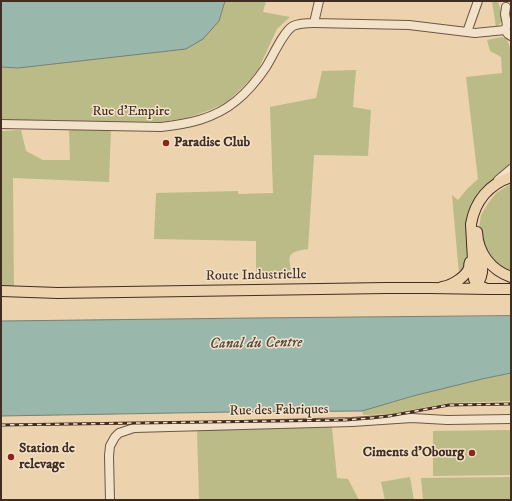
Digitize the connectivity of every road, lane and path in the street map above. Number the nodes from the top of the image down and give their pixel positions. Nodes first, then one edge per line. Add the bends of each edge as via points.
1 (319, 1) edge
2 (478, 1) edge
3 (507, 6) edge
4 (314, 23) junction
5 (508, 28) edge
6 (467, 32) junction
7 (1, 124) edge
8 (511, 169) edge
9 (511, 177) edge
10 (511, 183) edge
11 (489, 189) junction
12 (471, 224) junction
13 (480, 247) junction
14 (511, 277) edge
15 (474, 287) junction
16 (430, 288) junction
17 (511, 289) edge
18 (1, 291) edge
19 (511, 419) edge
20 (110, 500) edge

1 - 4 street
2 - 6 street
3 - 5 street via 505,14
4 - 6 street, Rue d'Empire via 409,25
4 - 7 street, Rue d'Empire via 299,24 289,29 253,84 236,101 209,117 161,127
5 - 6 street, Rue d'Empire
8 - 11 street
9 - 11 main road
10 - 13 main road via 498,189 482,208 478,224
11 - 12 main road via 475,208
12 - 15 main road
12 - 16 main road via 470,262 466,273 446,286
13 - 14 main road via 492,266
13 - 15 main road via 482,275
15 - 16 main road, Route Industrielle
15 - 17 main road, Route Industrielle
16 - 18 main road, Route Industrielle via 58,293
19 - 20 street, Rue des Fabriques via 412,418 134,428 119,433 110,446

